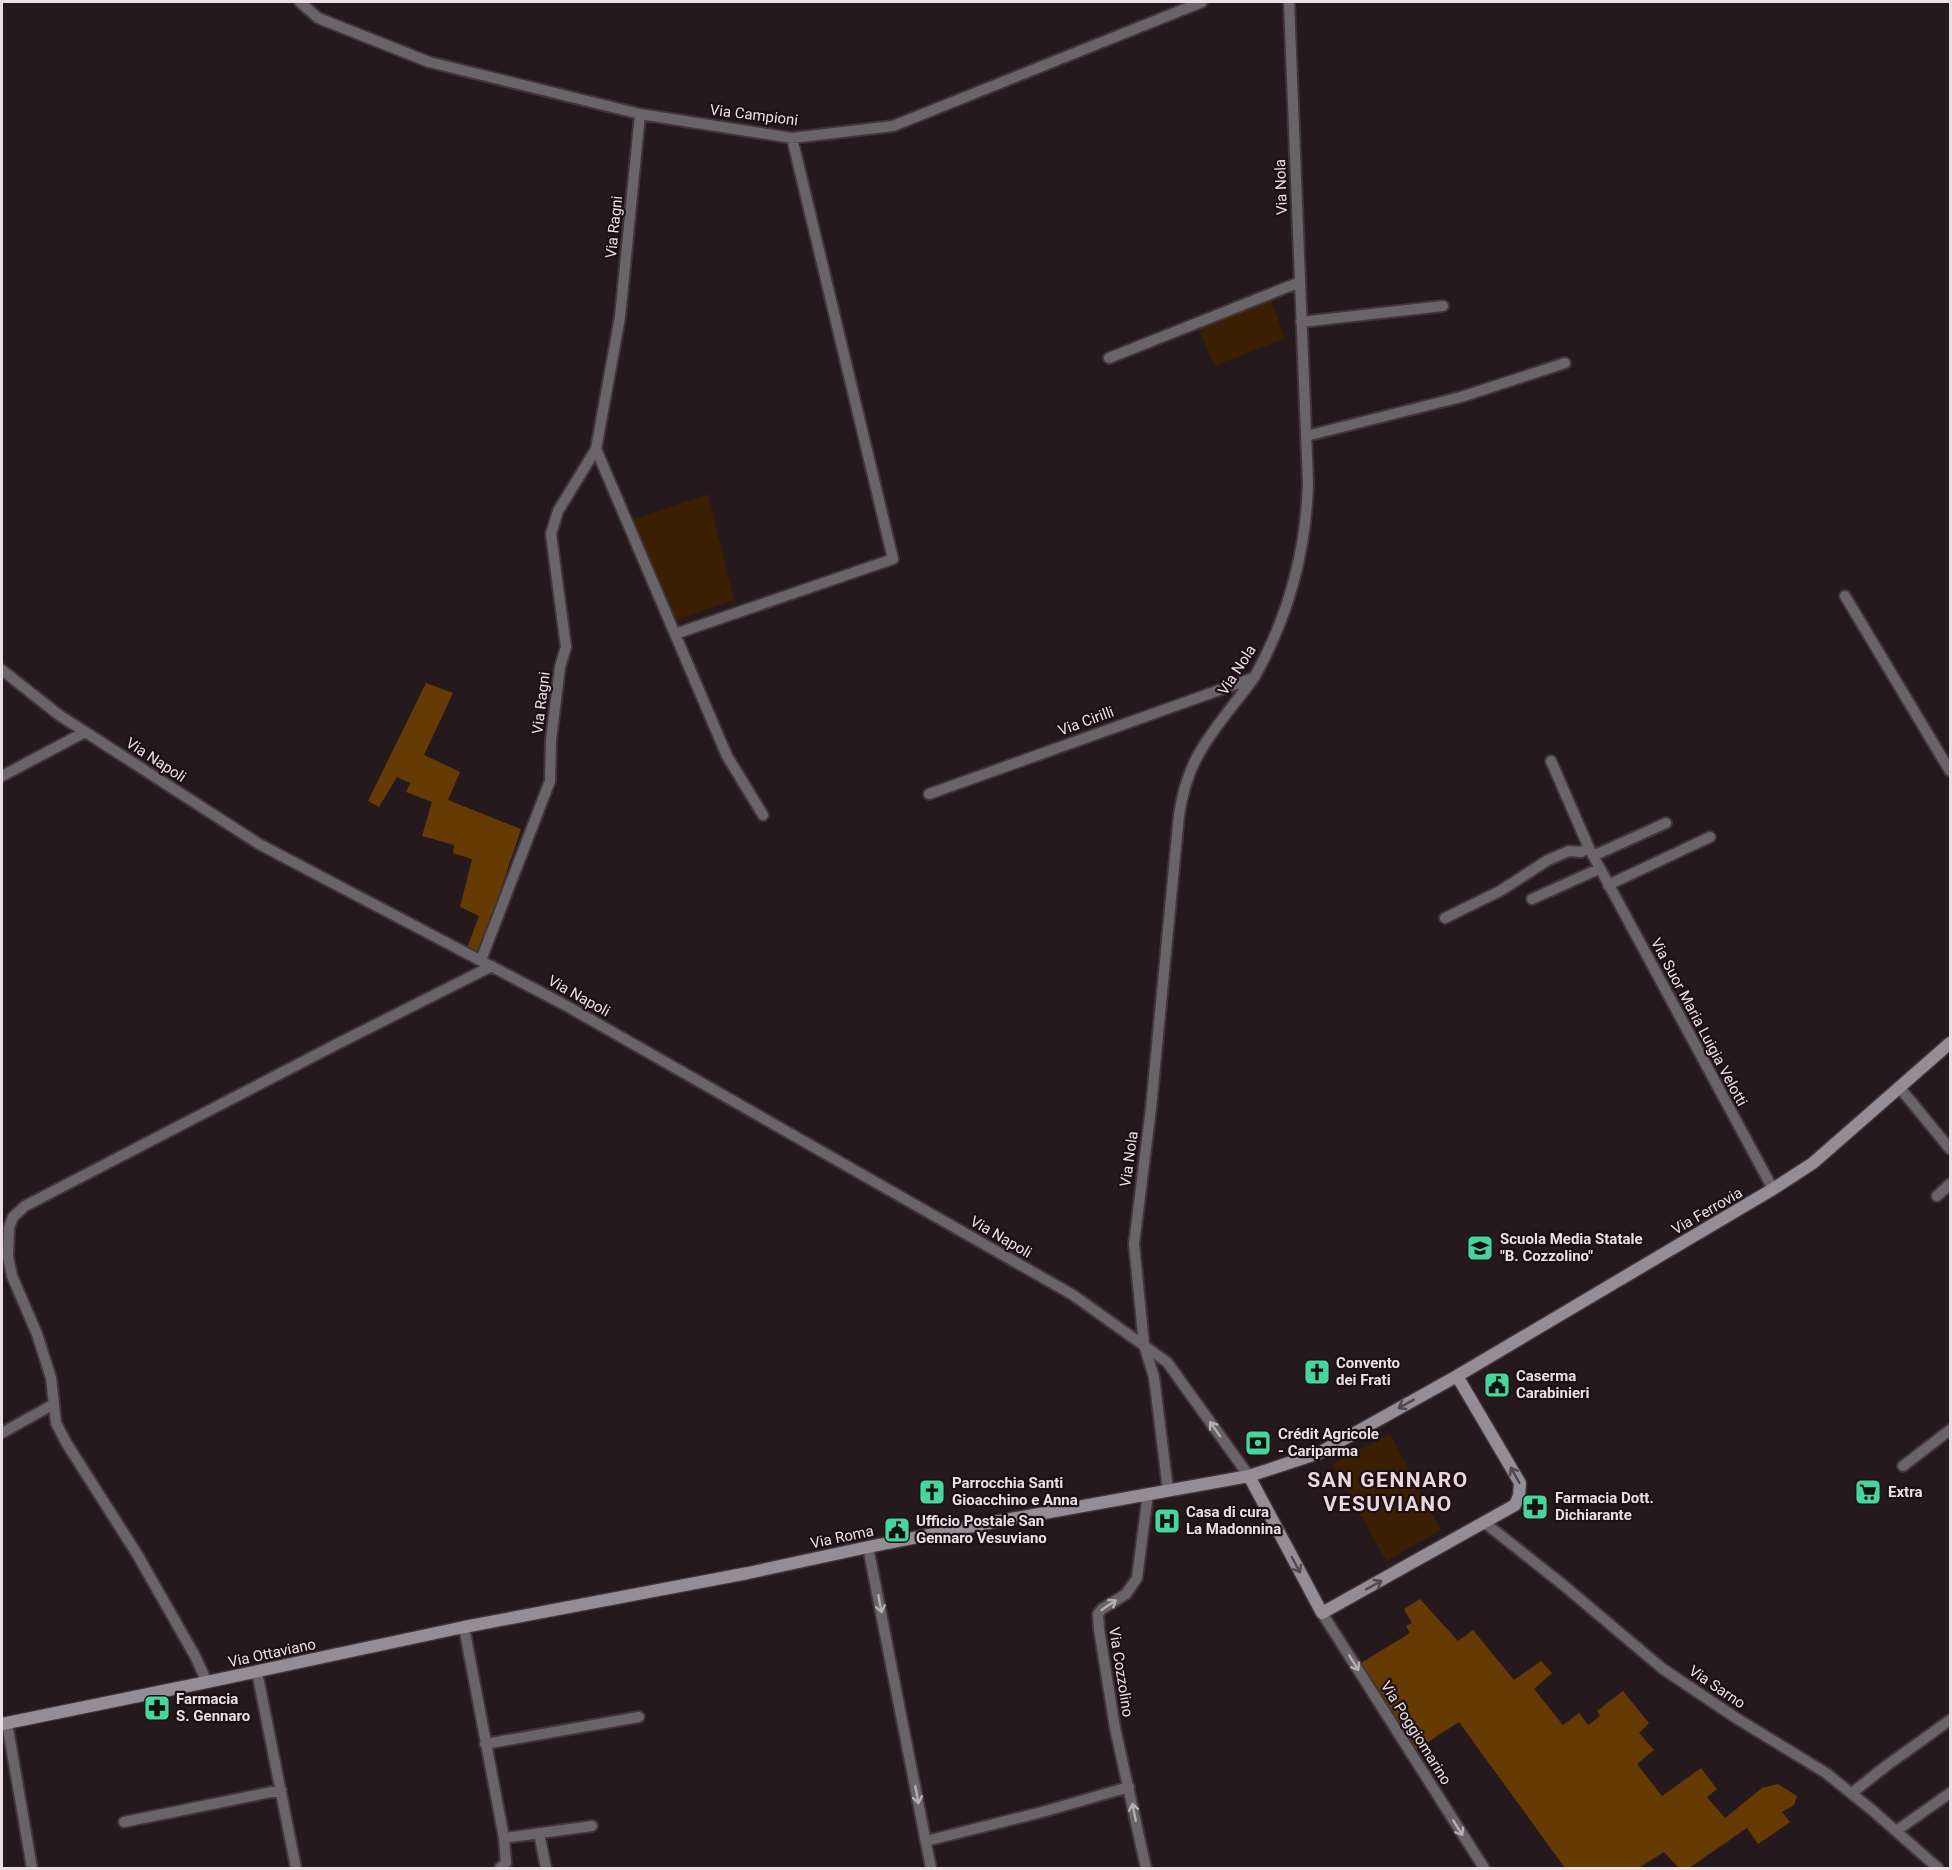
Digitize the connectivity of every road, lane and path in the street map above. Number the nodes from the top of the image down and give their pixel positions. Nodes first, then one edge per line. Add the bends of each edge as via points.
1 (300, 2) edge
2 (1202, 2) edge
3 (1289, 2) edge
4 (640, 114) junction
5 (792, 138) junction
6 (1300, 282) junction
7 (1443, 306) dead end
8 (1301, 322) junction
9 (1109, 358) dead end
10 (1565, 363) dead end
11 (1306, 436) junction
12 (596, 449) junction
13 (1845, 596) dead end
14 (675, 634) junction
15 (2, 670) edge
16 (1254, 678) junction
17 (85, 732) junction
18 (1551, 761) dead end
19 (1950, 771) edge
20 (2, 776) edge
21 (928, 794) dead end
22 (763, 815) dead end
23 (1666, 823) dead end
24 (1710, 837) dead end
25 (1591, 852) junction
26 (1599, 869) junction
27 (1608, 885) junction
28 (1532, 899) dead end
29 (1445, 918) dead end
30 (481, 960) junction
31 (492, 966) junction
32 (1950, 1043) edge
33 (1900, 1088) junction
34 (1950, 1149) edge
35 (1950, 1184) edge
36 (1773, 1190) junction
37 (1937, 1196) dead end
38 (7, 1216) edge
39 (1144, 1345) junction
40 (1457, 1376) junction
41 (54, 1404) junction
42 (1950, 1430) edge
43 (2, 1432) edge
44 (1903, 1466) dead end
45 (1249, 1476) junction
46 (1168, 1490) junction
47 (1148, 1494) junction
48 (1485, 1523) junction
49 (868, 1546) junction
50 (548, 1611) joint
51 (1322, 1613) junction
52 (464, 1627) junction
53 (257, 1672) junction
54 (207, 1682) junction
55 (639, 1717) dead end
56 (1950, 1720) edge
57 (4, 1723) edge
58 (485, 1744) junction
59 (1129, 1788) junction
60 (281, 1790) junction
61 (1852, 1793) junction
62 (1950, 1793) edge
63 (124, 1821) dead end
64 (592, 1826) dead end
65 (1896, 1831) junction
66 (539, 1833) junction
67 (504, 1838) junction
68 (926, 1841) junction
69 (32, 1869) edge
70 (296, 1869) edge
71 (500, 1869) edge
72 (546, 1869) edge
73 (931, 1869) edge
74 (1146, 1869) edge
75 (1484, 1869) edge
76 (1938, 1869) edge

1 - 4 street, Via Campioni via 318,18 429,62
2 - 5 street, Via Campioni via 893,126
3 - 6 street, Via Nola
4 - 5 street, Via Campioni
4 - 12 street, Via Ragni via 620,317
5 - 14 street via 893,559
6 - 8 street, Via Nola
6 - 9 street
7 - 8 street
8 - 11 street, Via Nola
10 - 11 street via 1461,397
11 - 16 street, Via Nola via 1307,516 1303,547 1284,617
12 - 14 street
12 - 30 street, Via Ragni via 558,511 551,534 566,647 551,740 550,781
13 - 19 street
14 - 22 street via 727,756
15 - 17 street, Via Napoli
16 - 21 street, Via Cirilli
16 - 39 street, Via Nola via 1198,753 1182,795 1134,1244
17 - 20 street
17 - 30 street, Via Napoli via 259,844
18 - 25 street, Via Suor Maria Luigia Velotti
23 - 25 street
24 - 27 street
25 - 26 street, Via Suor Maria Luigia Velotti
25 - 29 street via 1569,852 1548,860 1500,891
26 - 27 street, Via Suor Maria Luigia Velotti
26 - 28 street
27 - 36 street, Via Suor Maria Luigia Velotti
30 - 31 street, Via Napoli
31 - 38 street
31 - 39 street, Via Napoli via 1073,1295
32 - 33 main road, Via Ferrovia
33 - 34 street
33 - 36 main road, Via Ferrovia via 1814,1163
35 - 37 street
36 - 40 main road, Via Ferrovia
38 - 41 street via 12,1276 38,1334
45 -> 39 street, Via Napoli via 1167,1362
39 - 46 street, Via Nola via 1154,1377
40 -> 45 main road, Via Ferrovia via 1319,1453
48 -> 40 main road via 1515,1505 1520,1483
41 - 43 street
41 - 54 street via 56,1423 67,1444 137,1554
42 - 44 street
45 - 46 main road, Via Roma
45 -> 51 main road
46 - 47 main road, Via Roma
47 - 49 main road, Via Roma
59 -> 47 street, Via Cozzolino via 1115,1728 1098,1614 1126,1594 1137,1578
51 -> 48 main road
48 - 61 street, Via Sarno via 1663,1669
49 - 50 main road, Via Roma
49 -> 68 street
50 - 52 main road, Via Ottaviano
51 -> 75 street, Via Poggiomarino
52 - 53 main road, Via Ottaviano
52 - 58 street
53 - 54 main road, Via Ottaviano
53 - 60 street
54 - 57 main road, Via Ottaviano
55 - 58 street
56 - 61 street
57 - 69 street
58 - 67 street
59 - 68 street
74 -> 59 street, Via Cozzolino
60 - 63 street
60 - 70 street
61 - 65 street, Via Sarno
62 - 65 street
64 - 66 street
65 - 76 street, Via Sarno
66 - 67 street
66 - 72 street
67 - 71 street via 506,1863
68 - 73 street

